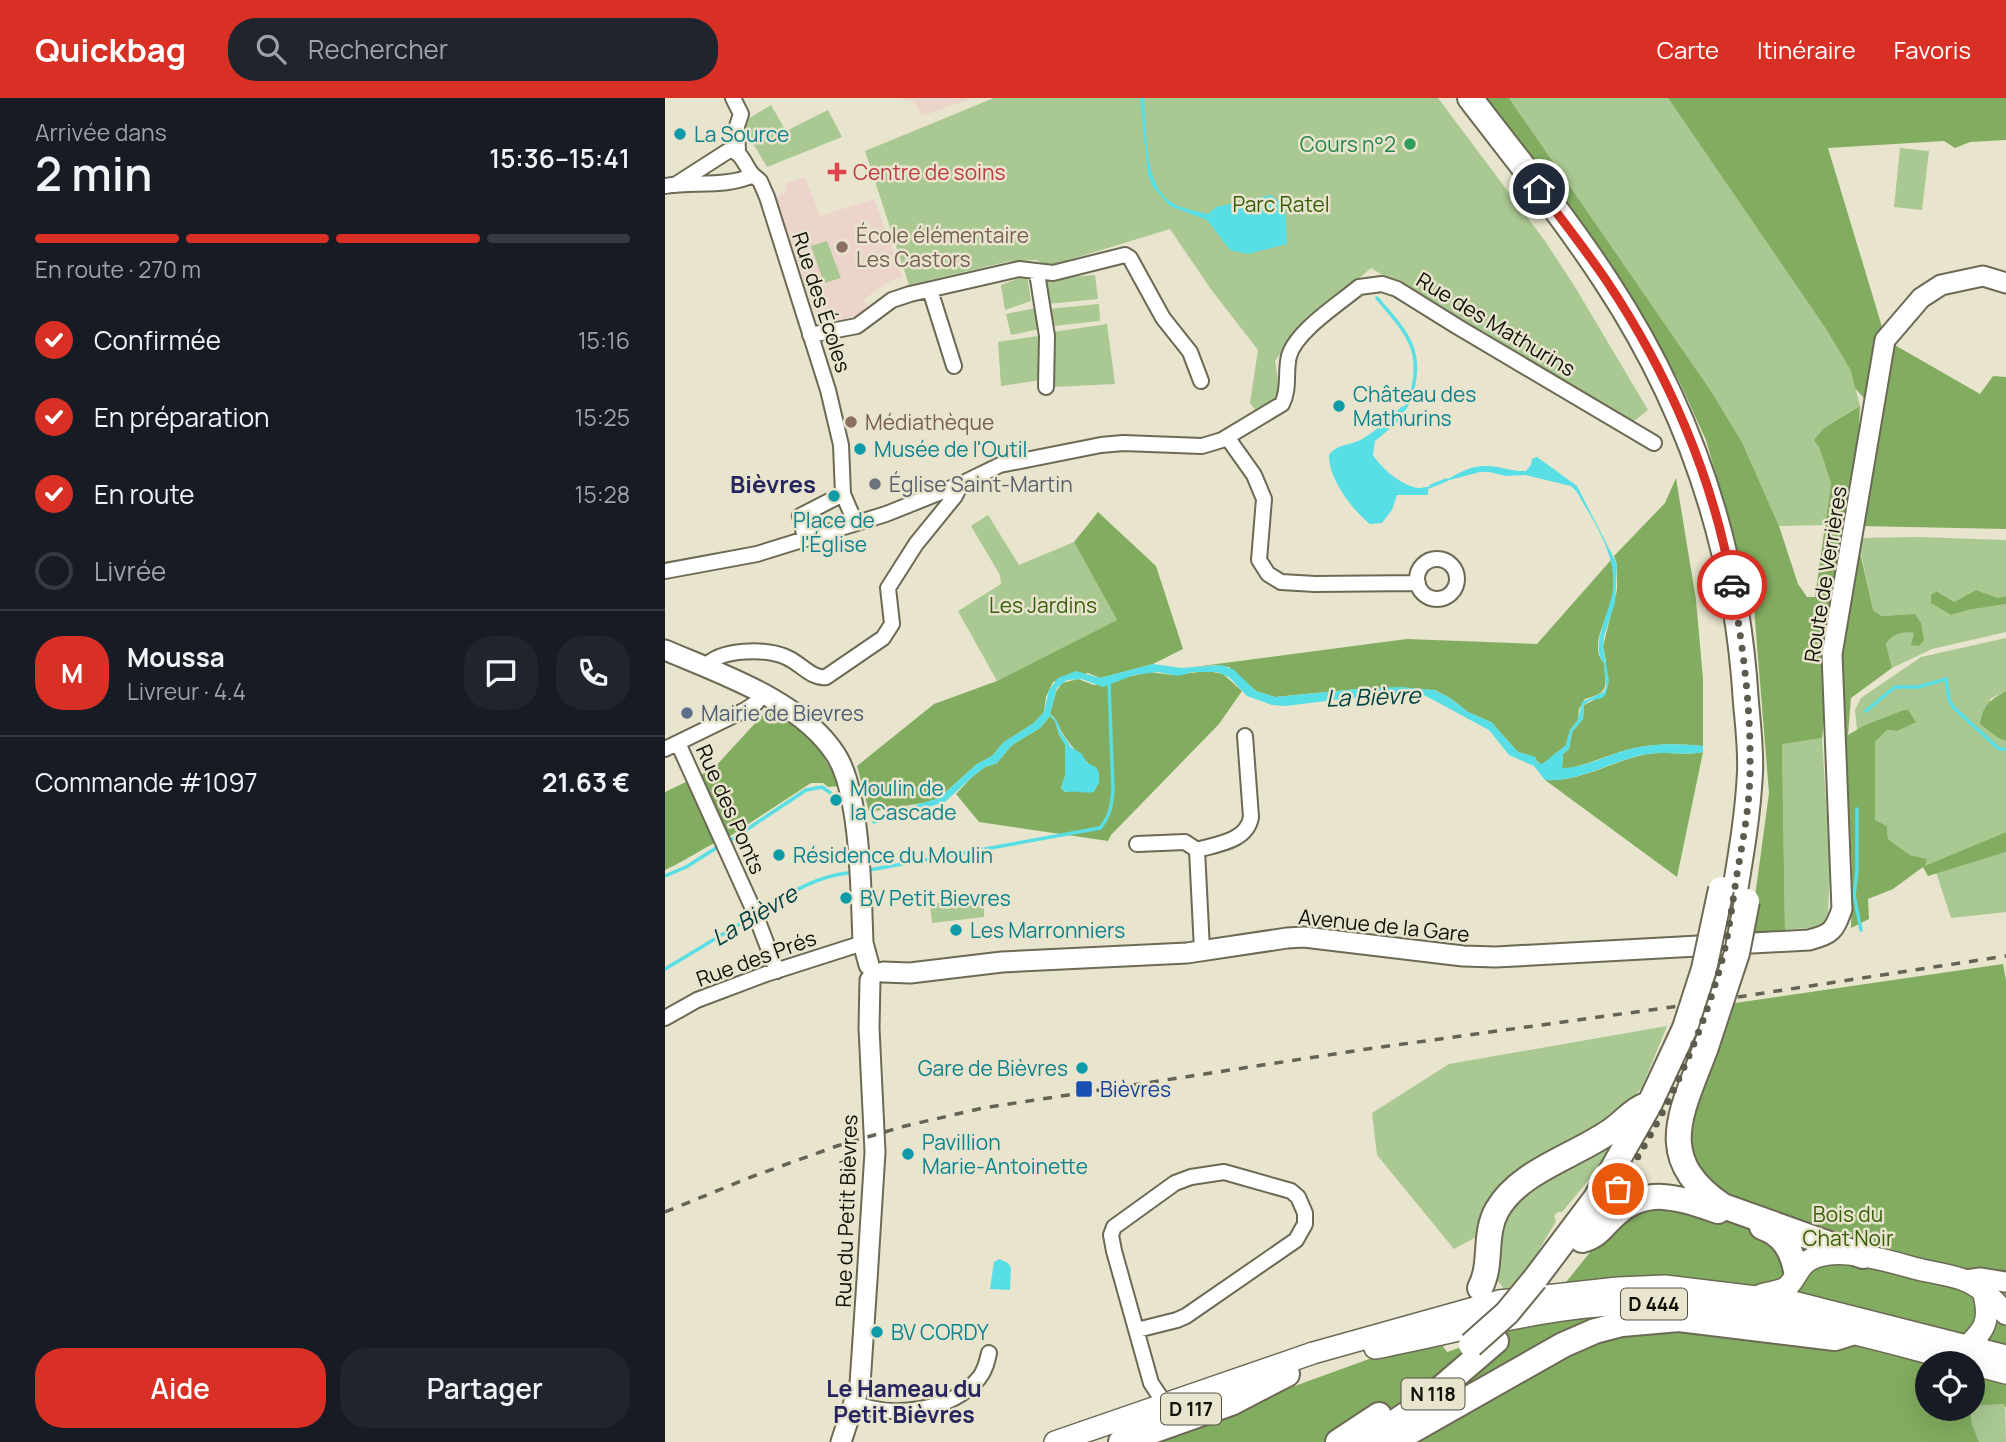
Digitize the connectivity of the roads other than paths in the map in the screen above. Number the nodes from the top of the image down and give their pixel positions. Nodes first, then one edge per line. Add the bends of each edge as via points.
1 (733, 98) edge
2 (1453, 98) edge
3 (1470, 98) edge
4 (737, 152) junction
5 (756, 178) junction
6 (670, 185) edge
7 (1037, 273) junction
8 (2006, 283) edge
9 (930, 290) junction
10 (810, 335) junction
11 (954, 366) dead end
12 (1201, 381) dead end
13 (1046, 387) dead end
14 (1227, 438) junction
15 (1654, 443) dead end
16 (961, 484) junction
17 (843, 494) junction
18 (855, 522) junction
19 (805, 538) junction
20 (665, 571) edge
21 (1417, 583) dead end
22 (665, 650) edge
23 (705, 667) junction
24 (763, 694) junction
25 (1245, 736) dead end
26 (672, 746) edge
27 (1137, 844) dead end
28 (1197, 850) junction
29 (1734, 897) junction
30 (1836, 926) joint
31 (863, 943) junction
32 (1202, 950) junction
33 (777, 971) junction
34 (874, 972) junction
35 (665, 1018) edge
36 (1696, 1036) junction
37 (1650, 1104) junction
38 (1582, 1240) junction
39 (1863, 1256) junction
40 (1796, 1271) junction
41 (1545, 1277) junction
42 (2006, 1282) edge
43 (1974, 1286) junction
44 (1480, 1288) junction
45 (1759, 1296) junction
46 (1513, 1299) junction
47 (2006, 1314) edge
48 (1440, 1317) junction
49 (1137, 1330) junction
50 (1851, 1333) junction
51 (1408, 1342) joint
52 (1933, 1351) edge
53 (1943, 1351) edge
54 (1970, 1351) edge
55 (989, 1353) dead end
56 (1313, 1353) joint
57 (2006, 1356) edge
58 (1985, 1357) edge
59 (1985, 1365) edge
60 (2006, 1373) edge
61 (1287, 1374) junction
62 (1151, 1383) junction
63 (855, 1403) junction
64 (1165, 1404) junction
65 (1143, 1419) junction
66 (841, 1442) edge
67 (1055, 1442) edge
68 (1093, 1442) edge
69 (1121, 1442) edge
70 (1338, 1442) edge
71 (1366, 1442) edge
72 (1392, 1442) edge

1 - 4 street via 741,114
2 - 29 highway via 1597,290 1631,346 1690,479 1711,554 1731,674
3 - 29 highway via 1606,280 1671,394 1703,472 1731,577 1742,642 1750,770 1745,826 1753,841
4 - 5 street, Rue des Écoles
4 - 6 street via 728,151
5 - 6 street
5 - 10 street, Rue des Écoles via 767,197
7 - 9 street via 1019,270
7 - 12 street via 1125,255 1130,258 1163,318 1190,352
7 - 13 street via 1047,336
8 - 30 street, Route de Verrières via 1983,276 1941,285 1921,298 1885,340 1832,654 1842,909
9 - 10 street via 892,300 857,326
9 - 11 street
10 - 17 street, Rue des Écoles via 841,445
14 - 15 street, Rue des Mathurins via 1282,404 1287,395 1290,352 1304,332 1359,287 1382,284
14 - 16 street, Rue des Mathurins via 1202,446 1101,445 1000,465
14 - 21 street via 1254,475 1264,499 1259,560 1268,575 1281,582 1315,584
16 - 18 street, Rue des Mathurins
16 - 23 street via 888,588 892,624 883,638 826,677 818,678 775,653 722,654
17 - 18 street
17 - 19 street via 800,516
18 - 19 street, Rue des Mathurins
19 - 20 street, Rue des Mathurins via 757,554
22 - 23 street, Rue du Petit Bièvres
23 - 24 street, Rue du Petit Bièvres
24 - 26 street via 745,710
24 - 31 street, Rue du Petit Bièvres via 813,728 843,769 855,820
25 - 28 street via 1249,825 1232,840
26 - 33 street, Rue des Ponts via 721,837
27 - 28 street via 1185,842
28 - 32 street
29 - 36 highway, bridge via 1737,953
30 - 32 street, Avenue de la Gare via 1826,936 1809,940 1531,957 1463,956 1304,937
31 - 33 street, Rue des Prés
31 - 34 street, Rue du Petit Bièvres
32 - 34 street, Avenue de la Gare
33 - 35 street, Rue des Prés via 697,1000
34 - 63 street, Rue du Petit Bièvres via 869,1032 875,1152
36 - 37 highway, N 118
36 - 38 highway, N 118 via 1633,1165
36 - 39 highway via 1678,1124 1680,1155 1695,1183 1723,1206
37 - 41 highway, N 118
37 - 44 highway via 1514,1189 1492,1222 1487,1274
38 - 40 highway via 1595,1237 1630,1204 1669,1196 1774,1230 1791,1250
38 - 41 highway, N 118
39 - 40 main road via 1825,1254 1806,1261
39 - 43 main road
40 - 45 main road via 1783,1290
41 - 70 highway, N 118, bridge via 1471,1345
41 - 71 highway, N 118 via 1528,1310 1496,1341 1426,1401
42 - 43 street via 1980,1278
43 - 47 main road
43 - 54 main road via 1988,1315
44 - 46 street
44 - 48 main road
45 - 46 main road, D 444 via 1665,1286
45 - 53 main road, D 444 via 1789,1301
46 - 48 main road, D 444
48 - 56 main road, D 444
49 - 49 street via 1111,1235 1118,1222 1175,1183 1213,1173 1279,1187 1298,1197 1305,1224 1296,1240 1186,1316
49 - 62 street
50 - 51 main road, D 444 via 1781,1316 1672,1303 1539,1314
50 - 52 main road, D 444
50 - 72 highway via 1835,1338 1679,1319 1622,1324 1563,1345
51 - 61 main road, D 117 via 1345,1355
55 - 63 street via 978,1380 936,1404 888,1411
56 - 64 main road, D 117
57 - 58 main road, D 444
59 - 60 main road, D 444
61 - 65 main road, D 117 via 1276,1374 1195,1408
61 - 69 highway via 1231,1403
62 - 64 street
62 - 65 street
63 - 66 street, Rue du Petit Bièvres
64 - 65 main road, D 117
65 - 67 main road, D 117
65 - 68 main road, D 117

